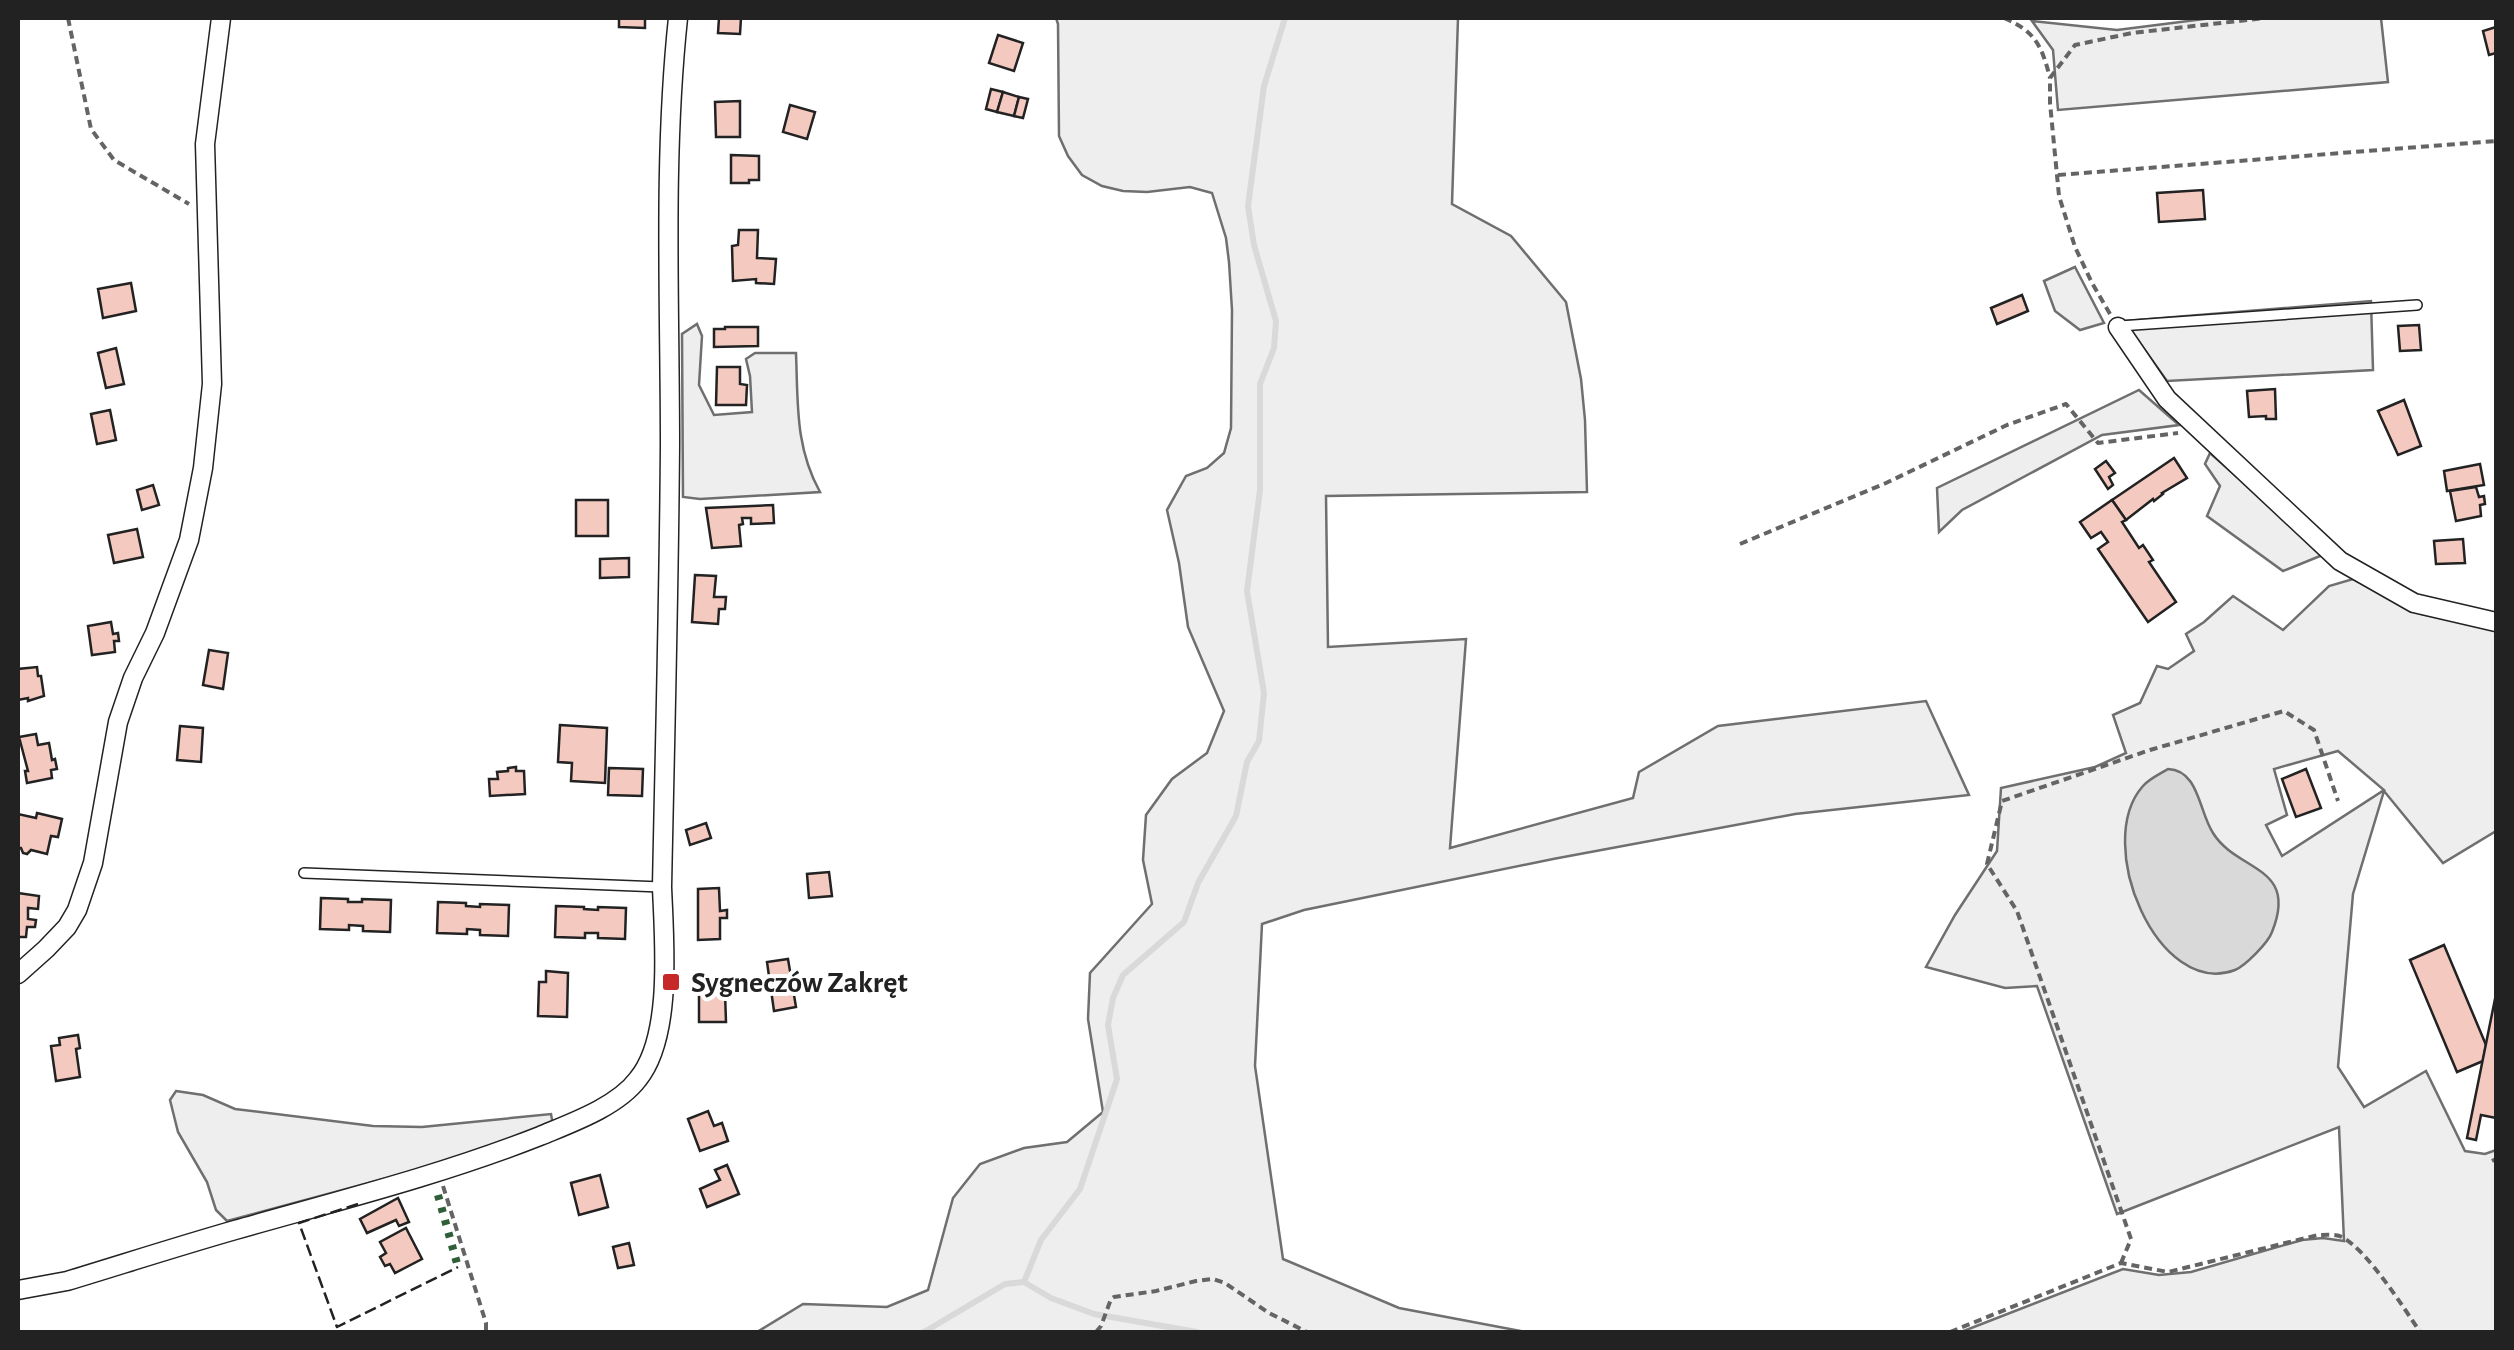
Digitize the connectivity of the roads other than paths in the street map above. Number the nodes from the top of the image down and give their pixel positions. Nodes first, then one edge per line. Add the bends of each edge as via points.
1 (221, 18) edge
2 (678, 18) edge
3 (2417, 304) dead end
4 (2118, 326) joint
5 (2496, 622) edge
6 (304, 873) dead end
7 (662, 886) junction
8 (18, 974) edge
9 (18, 1290) edge

1 - 8 street via 205,144 212,384 188,540 118,722 77,910
2 - 7 street via 668,248
3 - 4 lane
4 - 5 street via 2167,399 2340,561 2414,604
6 - 7 lane
7 - 9 street via 662,1024 638,1080 620,1096 583,1119 439,1172

